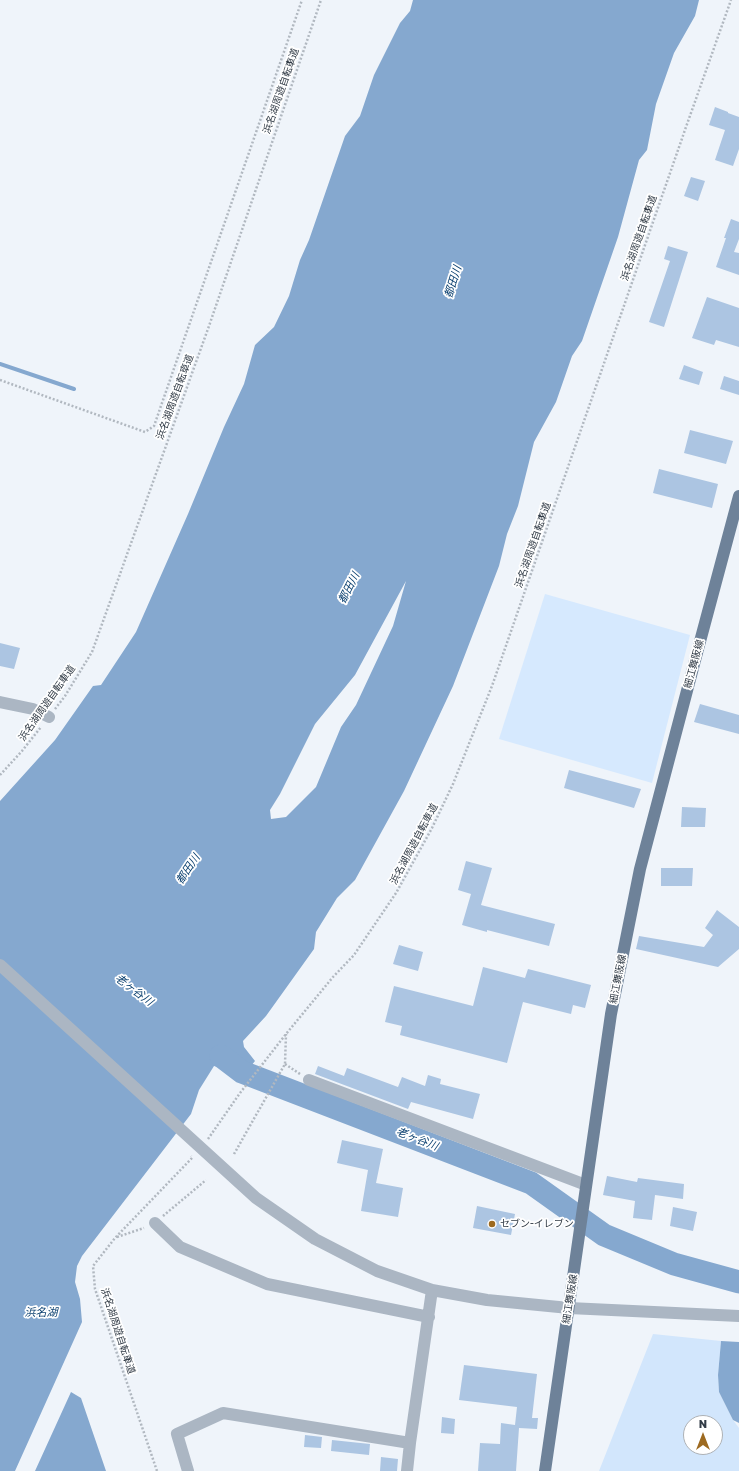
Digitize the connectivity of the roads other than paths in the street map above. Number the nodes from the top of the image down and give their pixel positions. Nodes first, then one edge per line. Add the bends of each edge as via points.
1 (739, 496) edge
2 (0, 702) edge
3 (49, 717) road end
4 (0, 965) edge
5 (309, 1080) road end
6 (586, 1185) junction
7 (155, 1222) dead end
8 (432, 1290) junction
9 (569, 1308) junction
10 (739, 1316) edge
11 (429, 1317) junction
12 (410, 1442) junction
13 (188, 1471) edge
14 (407, 1471) edge
15 (545, 1471) edge

1 - 6 main road, 細江舞阪線 via 640,869 611,1014
2 - 3 street via 33,709
4 - 8 street via 256,1198 315,1239 377,1272
5 - 6 street
6 - 9 main road, 細江舞阪線
7 - 11 street via 180,1247 267,1284
8 - 9 street via 487,1300
8 - 11 street
9 - 10 street
9 - 15 main road, 細江舞阪線
11 - 12 street
12 - 13 street via 223,1414 177,1434
12 - 14 street

